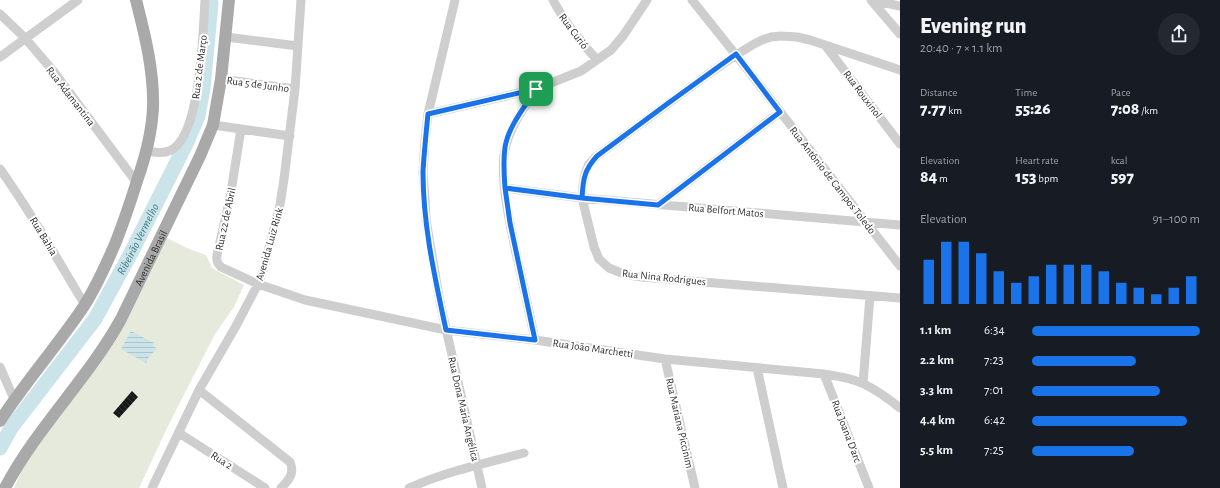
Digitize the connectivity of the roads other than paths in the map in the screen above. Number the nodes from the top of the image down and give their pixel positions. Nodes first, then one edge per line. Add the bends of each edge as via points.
1 (78, 0) edge
2 (136, 0) edge
3 (205, 0) edge
4 (229, 0) edge
5 (300, 0) edge
6 (455, 0) edge
7 (553, 0) edge
8 (647, 0) edge
9 (692, 0) edge
10 (871, 0) edge
11 (900, 6) edge
12 (0, 14) edge
13 (900, 34) edge
14 (226, 37) junction
15 (25, 38) junction
16 (825, 45) junction
17 (298, 46) junction
18 (736, 54) junction
19 (0, 57) edge
20 (598, 60) junction
21 (900, 70) edge
22 (221, 78) junction
23 (295, 89) junction
24 (536, 89) junction
25 (780, 112) junction
26 (428, 114) junction
27 (213, 125) junction
28 (241, 129) junction
29 (290, 136) junction
30 (900, 144) edge
31 (147, 151) junction
32 (0, 169) edge
33 (137, 182) junction
34 (505, 188) junction
35 (582, 198) junction
36 (658, 205) junction
37 (865, 222) junction
38 (900, 225) edge
39 (900, 266) edge
40 (258, 284) junction
41 (870, 296) junction
42 (900, 298) edge
43 (85, 304) junction
44 (446, 330) junction
45 (535, 340) junction
46 (665, 359) junction
47 (0, 367) edge
48 (757, 368) junction
49 (824, 374) junction
50 (863, 383) junction
51 (199, 390) junction
52 (14, 399) junction
53 (900, 408) edge
54 (0, 421) edge
55 (179, 433) junction
56 (524, 453) dead end
57 (476, 465) junction
58 (5, 488) edge
59 (152, 488) edge
60 (265, 488) edge
61 (281, 488) edge
62 (408, 488) edge
63 (482, 488) edge
64 (695, 488) edge
65 (783, 488) edge
66 (869, 488) edge

1 - 15 street
2 - 31 main road via 149,53 152,83 153,115
3 - 31 street, Rua 2 de Março via 200,76 186,133 176,147 169,151
4 - 14 main road, Avenida Brasil
5 - 17 street, Avenida Luiz Rink
6 - 26 street, Rua Dona Maria Angélica
7 - 20 street, Rua Curió via 561,15
8 - 20 street via 623,36
9 - 18 street, Rua Antônio de Campos Toledo
10 - 11 street
10 - 13 street
12 - 15 street, Rua Adamantina
14 - 17 street
14 - 22 main road, Avenida Brasil
15 - 19 street
15 - 33 street, Rua Adamantina via 54,72
16 - 18 street, Rua Nina Rodrigues via 803,38 781,36 762,40
16 - 21 street, Rua Nina Rodrigues
16 - 30 street, Rua Rouxinol
17 - 23 street, Avenida Luiz Rink
18 - 25 street, Rua Antônio de Campos Toledo
18 - 35 street, Rua Nina Rodrigues via 597,156 589,164 585,174
20 - 24 street via 581,71
22 - 23 street, Rua 5 de Junho
22 - 27 main road, Avenida Brasil
23 - 29 street, Avenida Luiz Rink
24 - 26 street
24 - 34 street via 517,118 505,146
25 - 36 street
25 - 37 street, Rua Antônio de Campos Toledo
26 - 44 street, Rua Dona Maria Angélica via 423,173 426,220
27 - 28 street
27 - 58 main road, Avenida Brasil via 112,336 22,458
28 - 29 street
28 - 40 street, Rua 22 de Abril via 230,198 216,261 222,267
29 - 40 street, Avenida Luiz Rink via 280,205
31 - 33 main road
32 - 43 street, Rua Bahia
33 - 43 main road via 108,259
34 - 35 street, Rua Belfort Matos
34 - 45 street
35 - 36 street, Rua Belfort Matos
35 - 41 street, Rua Nina Rodrigues via 596,254 615,272 641,277
36 - 37 street, Rua Belfort Matos
37 - 38 street, Rua Belfort Matos
37 - 39 street, Rua Antônio de Campos Toledo
40 - 44 street, Rua João Marchetti via 305,300
40 - 51 street, Avenida Luiz Rink
41 - 42 street, Rua Nina Rodrigues
41 - 50 street
43 - 52 main road
44 - 45 street, Rua João Marchetti
44 - 57 street, Rua Dona Maria Angélica
45 - 46 street, Rua João Marchetti
46 - 48 street, Rua João Marchetti
46 - 64 street, Rua Mariana Piccinim
47 - 52 street
48 - 49 street, Rua João Marchetti
48 - 65 street
49 - 50 street, Rua João Marchetti
49 - 66 street, Rua Joana D'arc
50 - 53 street, Rua João Marchetti
51 - 55 street, Avenida Luiz Rink
51 - 61 street via 290,462 291,476
52 - 54 main road
55 - 59 street, Avenida Luiz Rink
55 - 60 street, Rua 2
56 - 57 street
57 - 62 street
57 - 63 street, Rua Dona Maria Angélica

